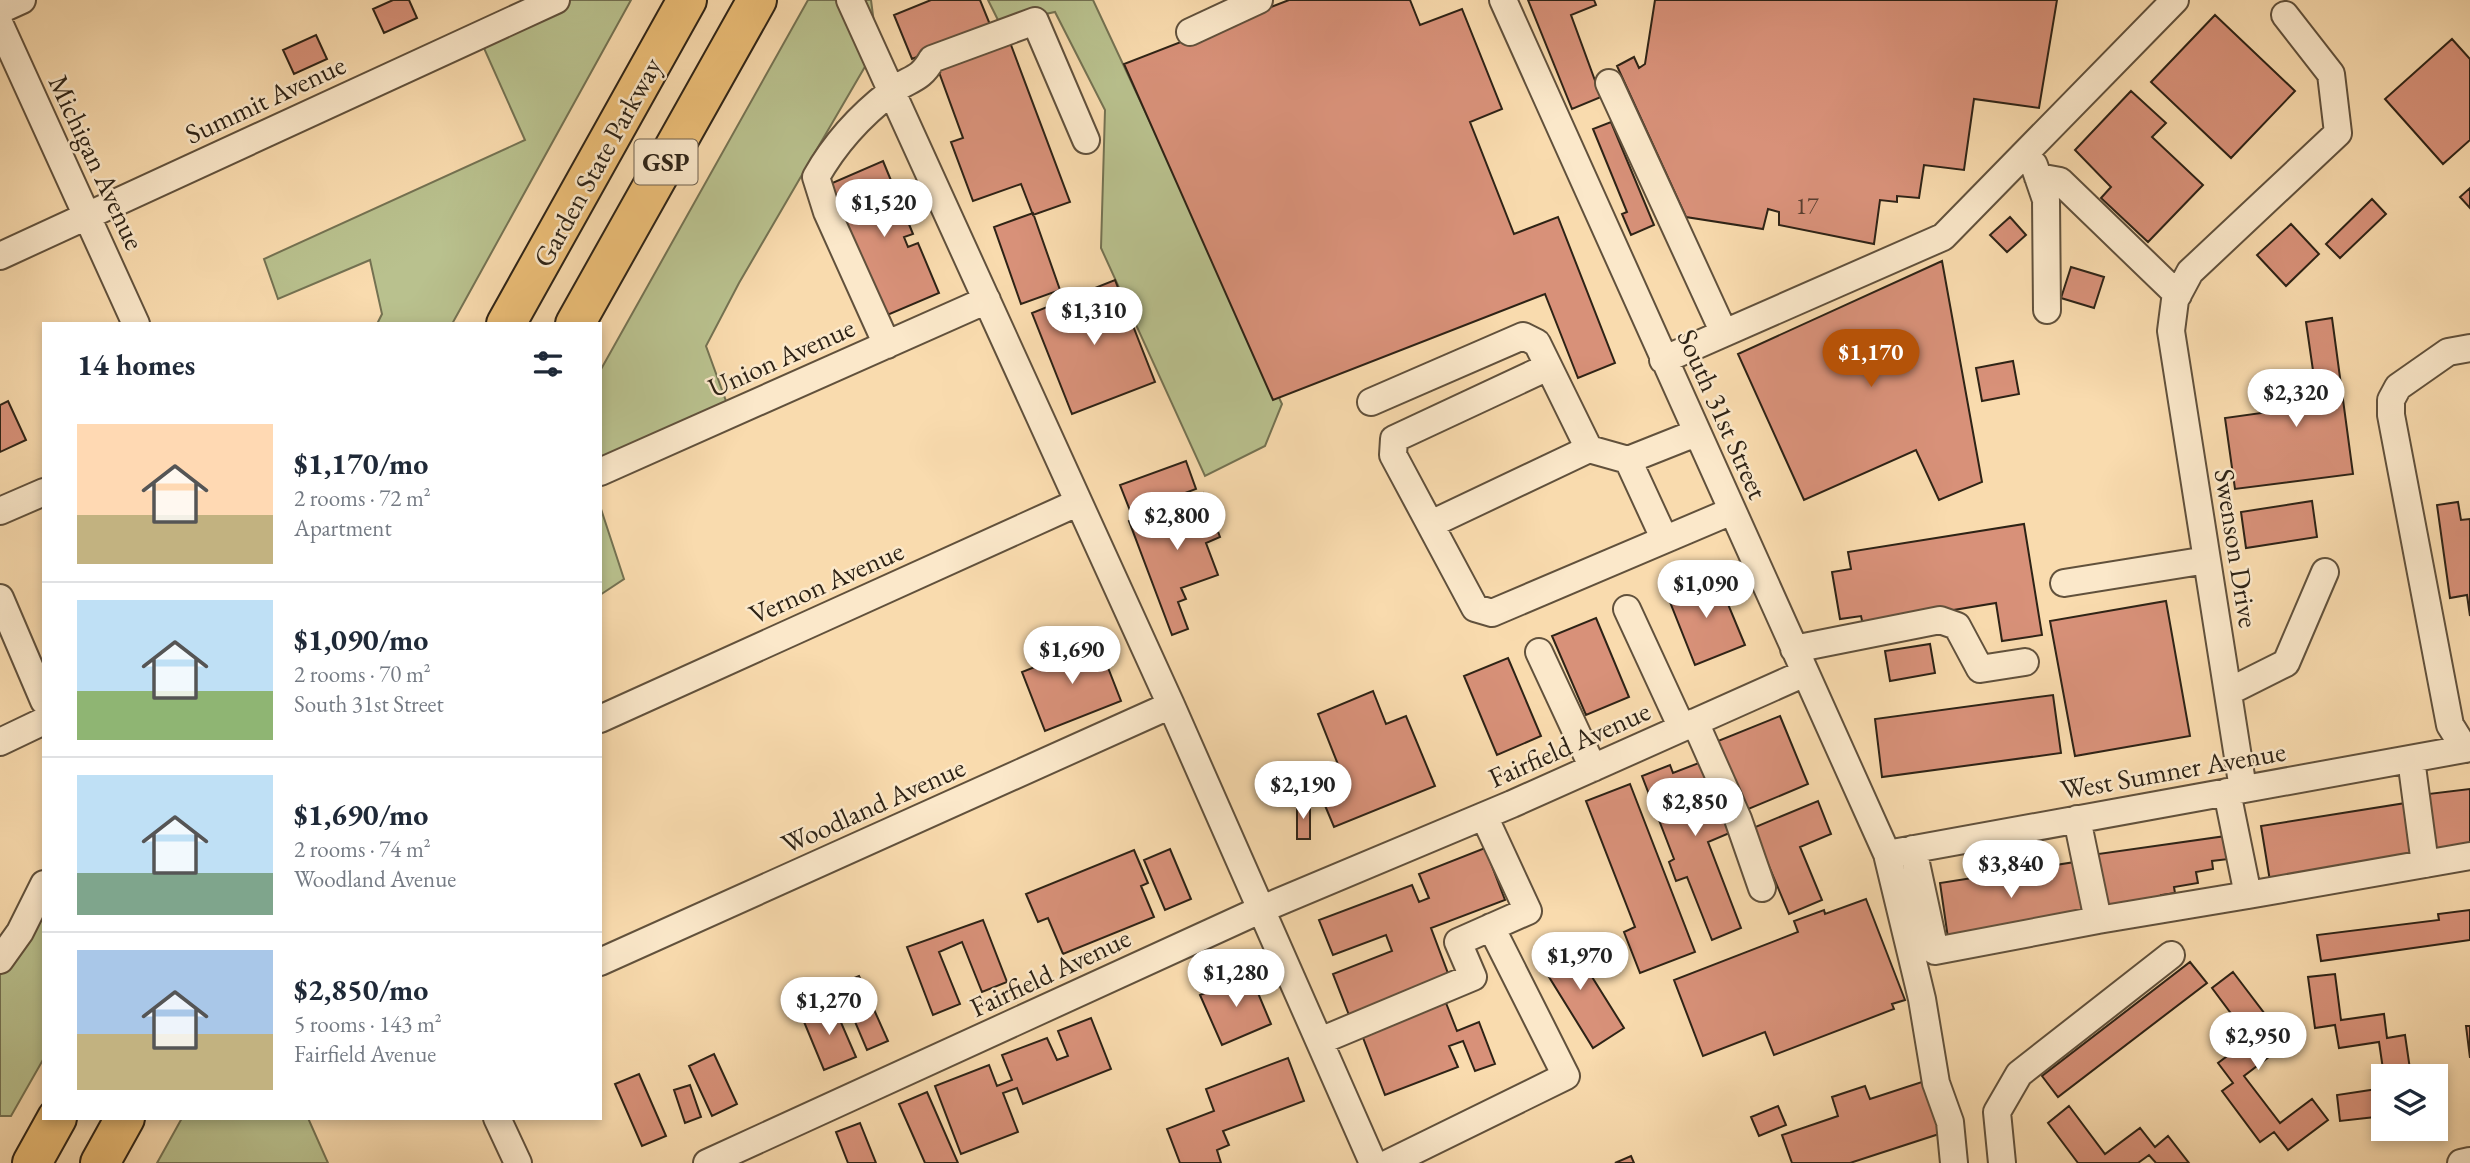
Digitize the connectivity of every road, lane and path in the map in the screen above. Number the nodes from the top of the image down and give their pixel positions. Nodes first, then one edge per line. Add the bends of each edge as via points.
1 (22, 0) edge
2 (556, 0) edge
3 (687, 0) edge
4 (757, 0) edge
5 (850, 0) edge
6 (1259, 0) edge
7 (1503, 0) edge
8 (2175, 0) edge
9 (0, 10) edge
10 (2285, 15) dead end
11 (0, 25) edge
12 (1190, 32) dead end
13 (1609, 83) dead end
14 (892, 91) junction
15 (1086, 140) dead end
16 (2029, 150) junction
17 (2038, 177) junction
18 (86, 216) junction
19 (0, 256) edge
20 (2178, 295) junction
21 (987, 300) junction
22 (2047, 310) dead end
23 (135, 322) edge
24 (507, 322) edge
25 (576, 322) edge
26 (1724, 333) junction
27 (887, 345) junction
28 (2470, 348) edge
29 (1663, 360) junction
30 (1548, 367) junction
31 (1371, 402) dead end
32 (1696, 433) junction
33 (1589, 449) junction
34 (1628, 460) junction
35 (602, 471) edge
36 (42, 493) edge
37 (1077, 503) junction
38 (0, 511) edge
39 (1732, 511) junction
40 (1431, 524) junction
41 (1664, 538) junction
42 (2207, 560) junction
43 (2325, 572) dead end
44 (2064, 583) dead end
45 (0, 598) edge
46 (1627, 609) dead end
47 (1539, 652) dead end
48 (1799, 661) junction
49 (2025, 662) dead end
50 (2228, 692) junction
51 (42, 696) edge
52 (1171, 705) junction
53 (602, 718) edge
54 (42, 722) edge
55 (1688, 725) junction
56 (0, 742) edge
57 (2468, 749) edge
58 (2411, 759) junction
59 (1593, 768) junction
60 (2235, 791) junction
61 (1484, 816) junction
62 (2077, 819) junction
63 (1900, 852) junction
64 (2470, 856) edge
65 (2425, 864) junction
66 (42, 888) edge
67 (1762, 888) dead end
68 (2248, 895) junction
69 (1262, 909) junction
70 (2098, 920) junction
71 (1491, 926) junction
72 (2171, 955) dead end
73 (0, 960) edge
74 (602, 961) edge
75 (1320, 1041) junction
76 (57, 1120) edge
77 (124, 1120) edge
78 (498, 1120) edge
79 (2470, 1161) edge
80 (32, 1163) edge
81 (100, 1163) edge
82 (518, 1163) edge
83 (708, 1163) edge
84 (1373, 1163) edge
85 (1390, 1163) edge
86 (1954, 1163) edge
87 (2002, 1163) edge
88 (2461, 1163) edge

1 - 9 street
2 - 18 street, Summit Avenue
3 - 24 highway, Garden State Parkway / GSP
4 - 25 highway, GSP
5 - 14 street
6 - 12 street
7 - 29 street, South 31st Street
8 - 16 street
10 - 20 street, Swenson Drive via 2331,74 2338,132 2189,272
11 - 18 street, Michigan Avenue
13 - 26 street
14 - 15 street via 923,75 932,60 1035,20
14 - 21 street
14 - 27 street via 832,149 816,177
16 - 17 street
16 - 26 street via 1944,237
17 - 20 street via 2060,181
17 - 22 street via 2046,200
18 - 19 street, Summit Avenue
18 - 23 street, Michigan Avenue
20 - 42 street, Swenson Drive via 2171,331
21 - 27 street, Union Avenue
21 - 37 street
26 - 29 street
27 - 35 street, Union Avenue
28 - 57 street via 2448,352 2398,387 2391,407 2450,724
29 - 32 street, South 31st Street
30 - 31 street via 1537,343 1523,336
30 - 33 street
30 - 40 street via 1394,439 1393,455
32 - 34 street
32 - 39 street, South 31st Street
33 - 34 street
33 - 40 street
34 - 41 street
36 - 38 street
37 - 52 street
37 - 53 street, Vernon Avenue
39 - 41 street
39 - 48 street, South 31st Street
40 - 41 street via 1475,608 1492,613
42 - 44 street
42 - 50 street, Swenson Drive
43 - 50 street via 2286,663
45 - 51 street
46 - 55 street
47 - 59 street
48 - 49 street, Fairfield Avenue via 1940,620 1957,626 1980,669
48 - 55 street, Fairfield Avenue
48 - 63 street, South 31st Street
50 - 60 street, Swenson Drive
52 - 69 street
52 - 74 street, Woodland Avenue
54 - 56 street
55 - 59 street, Fairfield Avenue
55 - 67 street via 1738,819
57 - 58 street, West Sumner Avenue
58 - 60 street, West Sumner Avenue
58 - 65 street
59 - 61 street, Fairfield Avenue
60 - 62 street, West Sumner Avenue
60 - 68 street, Swenson Drive
61 - 69 street, Fairfield Avenue
61 - 71 street via 1528,911
62 - 63 street, West Sumner Avenue
62 - 70 street
63 - 70 street via 1935,951
63 - 86 street via 1936,1083 1950,1122
64 - 65 street
65 - 68 street
66 - 73 street
68 - 70 street
69 - 75 street
69 - 83 street, Fairfield Avenue
71 - 75 street via 1458,942 1473,977
71 - 85 street via 1566,1076
72 - 87 street via 2019,1074 1997,1112
75 - 84 street
76 - 80 highway
77 - 81 highway
78 - 82 street
79 - 88 street

